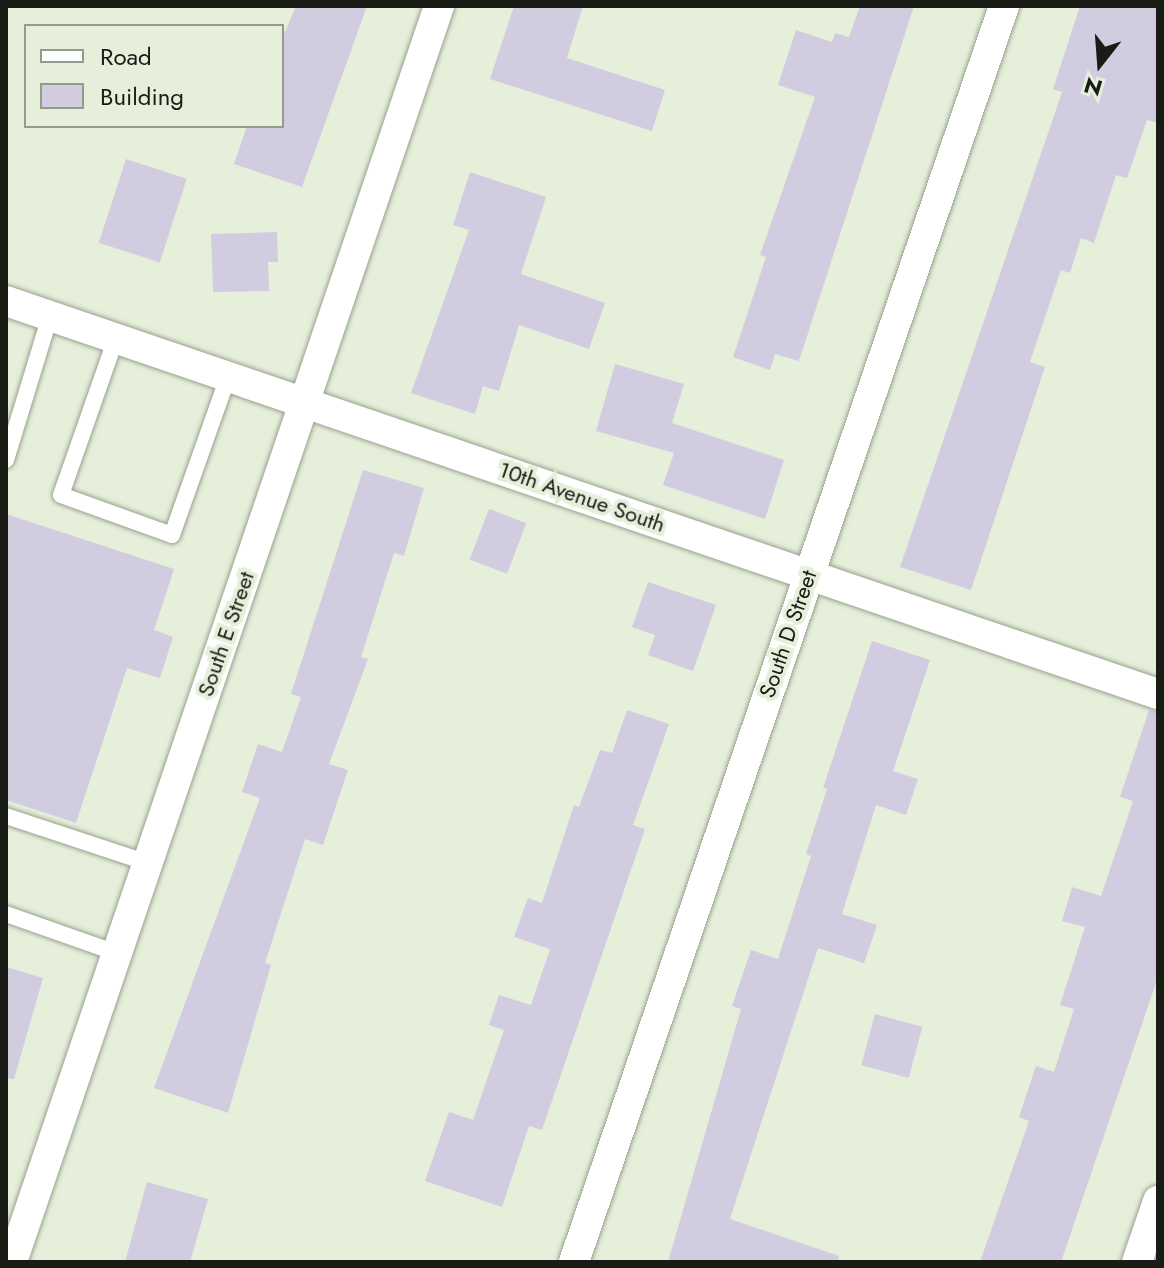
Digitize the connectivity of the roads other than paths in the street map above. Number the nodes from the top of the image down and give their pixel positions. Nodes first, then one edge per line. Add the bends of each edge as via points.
1 (439, 6) edge
2 (1004, 6) edge
3 (6, 301) edge
4 (50, 316) junction
5 (116, 338) junction
6 (228, 377) junction
7 (304, 402) junction
8 (6, 460) edge
9 (809, 574) junction
10 (1158, 694) edge
11 (6, 816) edge
12 (148, 863) junction
13 (6, 914) edge
14 (117, 953) junction
15 (1158, 1201) edge
16 (12, 1262) edge
17 (574, 1262) edge
18 (1137, 1262) edge

1 - 7 street, South E Street
2 - 9 street, South D Street
3 - 4 street, 10th Avenue South
4 - 5 street, 10th Avenue South
4 - 8 lane
5 - 6 street, 10th Avenue South
5 - 6 lane via 61,495 172,535
6 - 7 street, 10th Avenue South
7 - 9 street, 10th Avenue South
7 - 12 street, South E Street
9 - 10 street, 10th Avenue South
9 - 17 street, South D Street
11 - 12 lane
12 - 14 street, South E Street
13 - 14 lane
14 - 16 street, South E Street
15 - 18 street

